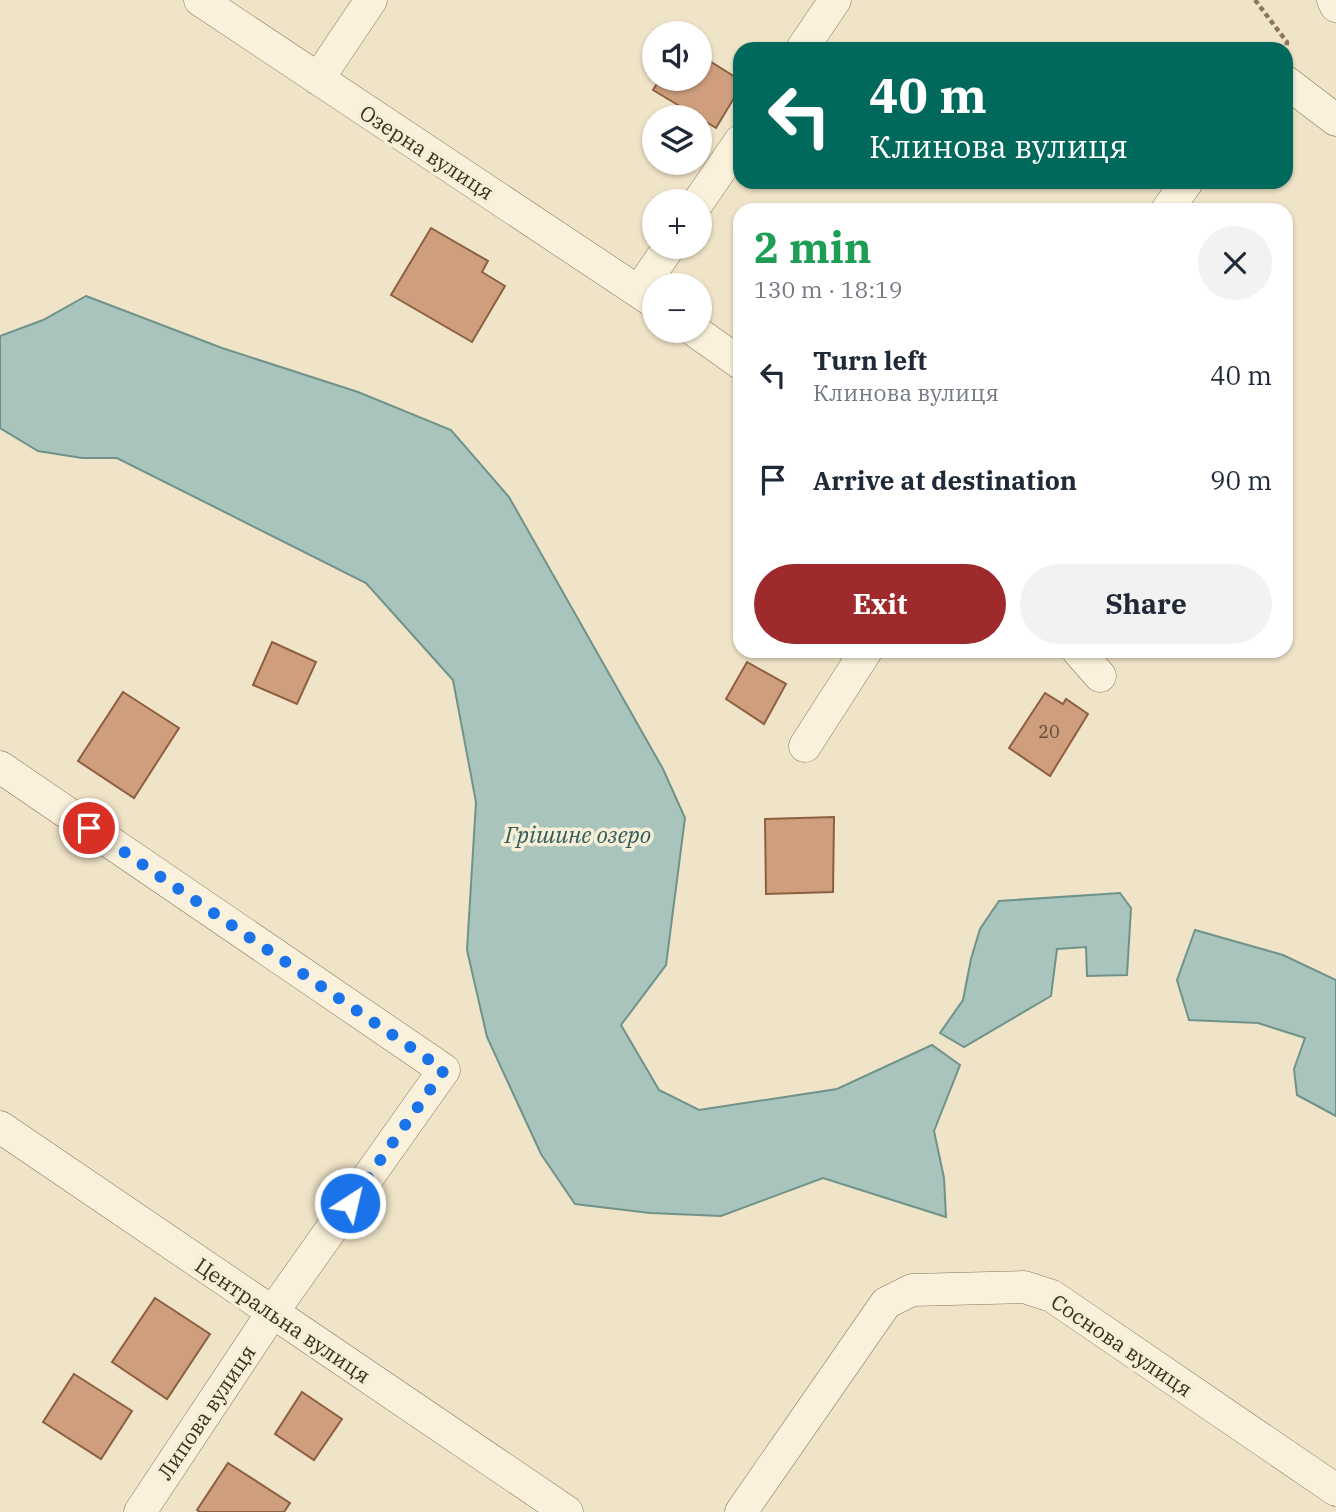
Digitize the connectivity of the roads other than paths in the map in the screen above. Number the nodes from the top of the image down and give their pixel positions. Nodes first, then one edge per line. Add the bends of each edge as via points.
1 (200, 0) edge
2 (371, 0) edge
3 (835, 0) edge
4 (1333, 0) edge
5 (1336, 6) edge
6 (807, 42) edge
7 (318, 79) junction
8 (1293, 87) edge
9 (1336, 120) edge
10 (733, 151) edge
11 (707, 189) edge
12 (642, 294) edge
13 (712, 343) edge
14 (733, 358) edge
15 (862, 658) edge
16 (1084, 658) edge
17 (1100, 676) dead end
18 (805, 746) dead end
19 (0, 767) edge
20 (0, 1127) edge
21 (272, 1313) junction
22 (1336, 1490) edge
23 (140, 1512) edge
24 (567, 1512) edge
25 (741, 1512) edge

1 - 7 street, Озерна вулиця
2 - 7 street
3 - 6 street
4 - 5 street
7 - 12 street, Озерна вулиця
8 - 9 street
10 - 11 street
13 - 14 street
15 - 18 street
16 - 17 street
19 - 21 street, Липова вулиця via 444,1070
20 - 21 street, Центральна вулиця
21 - 23 street, Липова вулиця
21 - 24 street, Центральна вулиця
22 - 25 street, Соснова вулиця via 1052,1296 1024,1287 912,1290 886,1303

